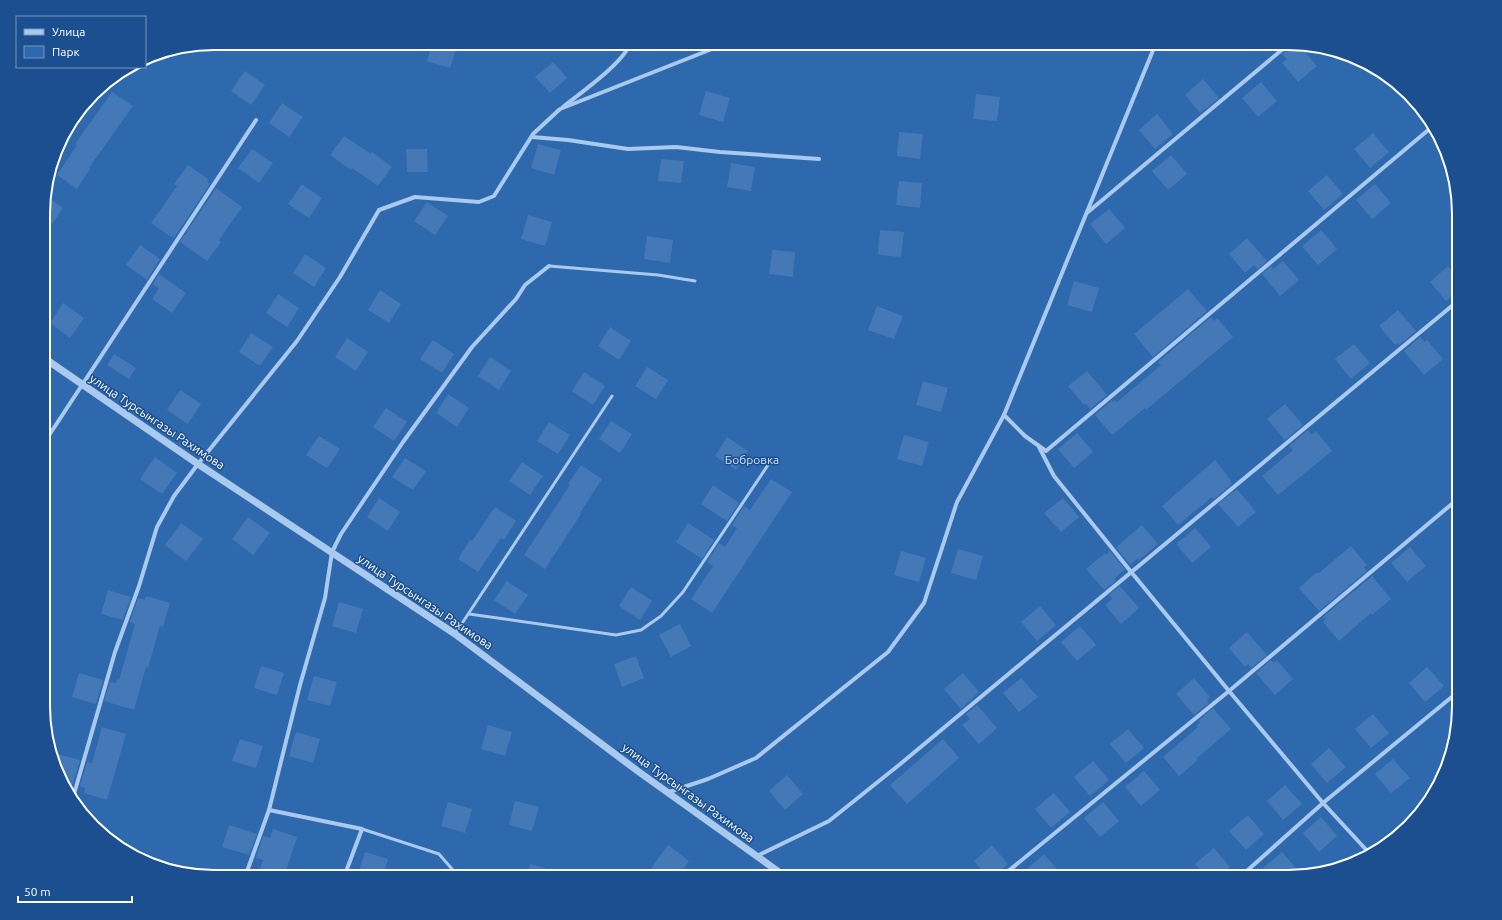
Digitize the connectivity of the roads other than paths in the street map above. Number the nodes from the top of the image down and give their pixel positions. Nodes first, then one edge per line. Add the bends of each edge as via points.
1 (626, 50) edge
2 (709, 50) edge
3 (1153, 50) edge
4 (1282, 50) edge
5 (560, 109) junction
6 (256, 120) dead end
7 (1429, 130) edge
8 (532, 137) junction
9 (819, 159) dead end
10 (1086, 214) junction
11 (549, 266) joint
12 (695, 281) dead end
13 (1452, 306) edge
14 (50, 362) edge
15 (82, 384) junction
16 (612, 396) dead end
17 (1004, 415) junction
18 (50, 434) edge
19 (1038, 445) junction
20 (198, 464) junction
21 (768, 465) dead end
22 (1452, 504) edge
23 (332, 552) junction
24 (1132, 573) junction
25 (469, 614) junction
26 (455, 634) junction
27 (1228, 691) junction
28 (1452, 697) edge
29 (75, 792) edge
30 (669, 792) junction
31 (1324, 803) junction
32 (268, 810) junction
33 (362, 829) junction
34 (1367, 850) edge
35 (758, 856) junction
36 (247, 870) edge
37 (347, 870) edge
38 (452, 870) edge
39 (777, 870) edge
40 (1010, 870) edge
41 (1248, 870) edge

1 - 5 street via 606,72
2 - 5 street
3 - 10 street
4 - 10 street
5 - 8 street
6 - 15 street
7 - 19 street via 1046,451
8 - 9 street via 628,149 676,147
8 - 20 street via 494,196 479,202 415,197 380,210 297,342
10 - 17 street
11 - 12 lane via 658,275
11 - 23 street via 525,285 516,299 472,347 403,442 341,534
13 - 24 street
14 - 15 street, улица Турсынгазы Рахимова
15 - 18 street
15 - 20 street, улица Турсынгазы Рахимова
16 - 25 lane
17 - 19 street
17 - 30 street via 957,502 924,603 888,652 756,758 708,779
19 - 24 street via 1054,476
20 - 23 street, улица Турсынгазы Рахимова
20 - 29 street via 174,496 157,527 116,652
21 - 25 lane via 683,592 661,616 641,630 616,635
22 - 27 street
23 - 26 street, улица Турсынгазы Рахимова
23 - 32 street via 325,598
24 - 27 street
24 - 35 street via 829,821
25 - 26 lane
26 - 30 street, улица Турсынгазы Рахимова
27 - 31 street
27 - 40 street
28 - 31 street
30 - 35 street, улица Турсынгазы Рахимова
31 - 34 street
31 - 41 street
32 - 33 street
32 - 36 street
33 - 37 street
33 - 38 lane via 439,854
35 - 39 street, улица Турсынгазы Рахимова

